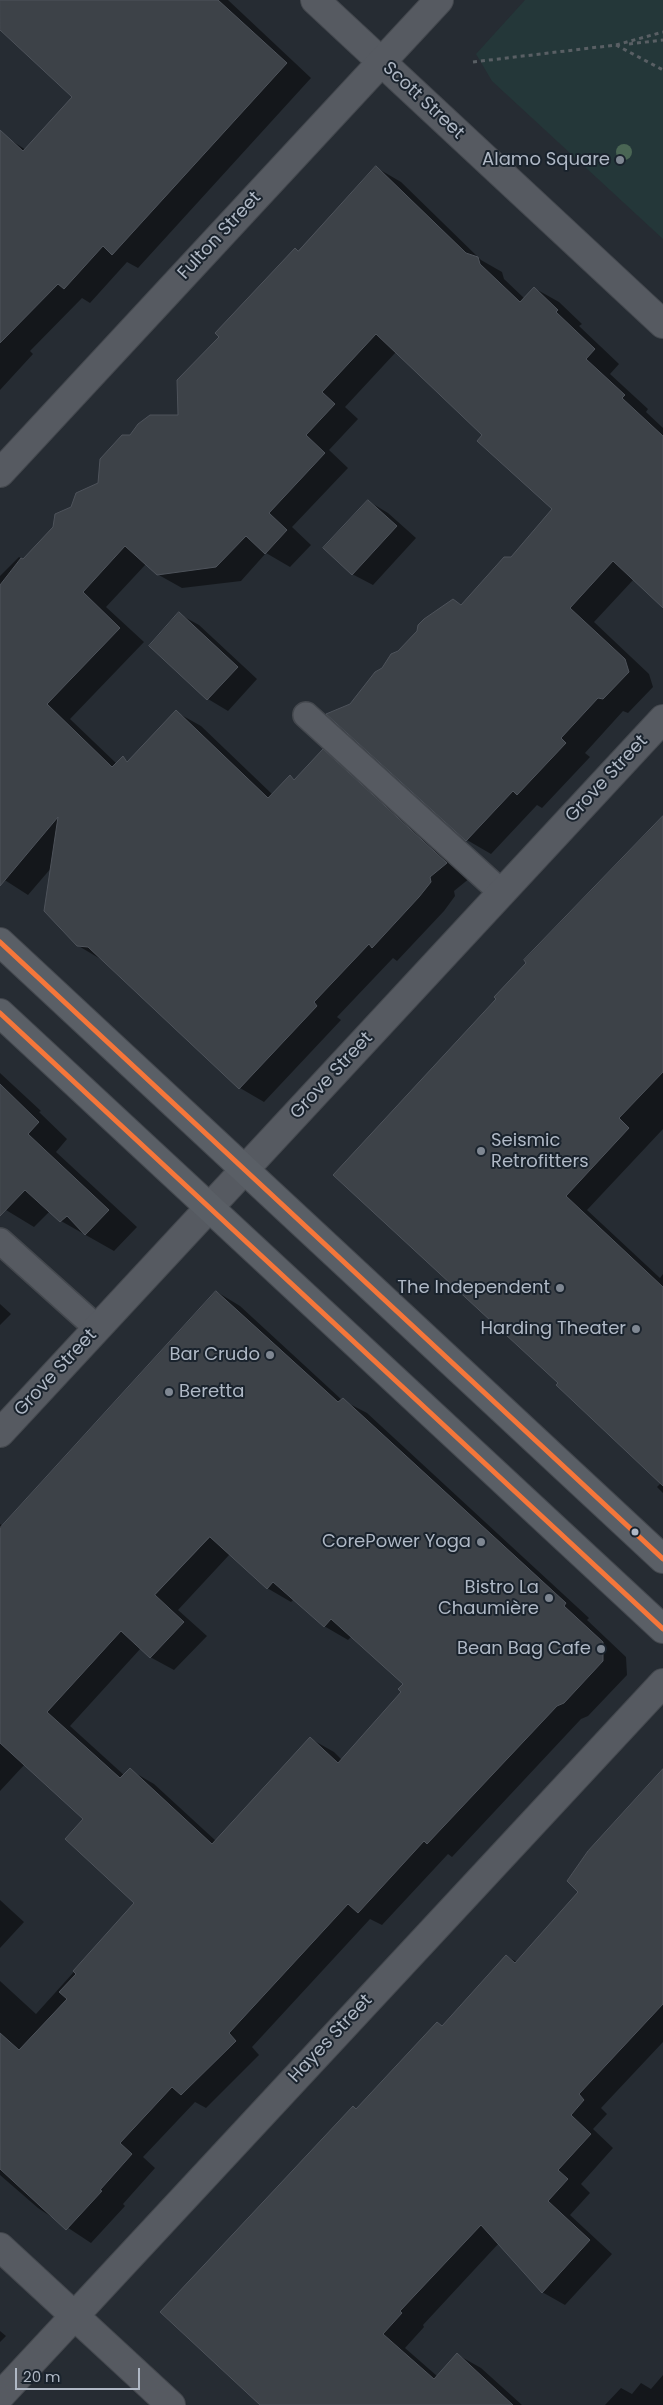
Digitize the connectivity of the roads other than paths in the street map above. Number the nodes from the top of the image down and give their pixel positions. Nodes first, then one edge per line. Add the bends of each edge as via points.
1 (315, 0) edge
2 (440, 0) edge
3 (381, 62) junction
4 (663, 324) edge
5 (0, 473) edge
6 (306, 715) dead end
7 (663, 719) edge
8 (502, 892) junction
9 (0, 942) edge
10 (0, 1013) edge
11 (245, 1170) junction
12 (210, 1208) junction
13 (0, 1241) edge
14 (97, 1328) junction
15 (0, 1433) edge
16 (663, 1559) edge
17 (663, 1629) edge
18 (663, 1683) edge
19 (0, 2246) edge
20 (74, 2316) junction
21 (0, 2396) edge
22 (171, 2405) edge

1 - 3 street, Scott Street
2 - 3 street, Fulton Street
3 - 4 street, Scott Street
3 - 5 street, Fulton Street
6 - 8 lane
7 - 8 street, Grove Street
8 - 11 street, Grove Street
9 - 11 main road
10 - 12 main road
11 - 12 street, Grove Street
11 - 16 main road
12 - 14 street, Grove Street
12 - 17 main road
13 - 14 lane
14 - 15 street, Grove Street
18 - 20 street, Hayes Street
19 - 20 street
20 - 21 street, Hayes Street
20 - 22 street

